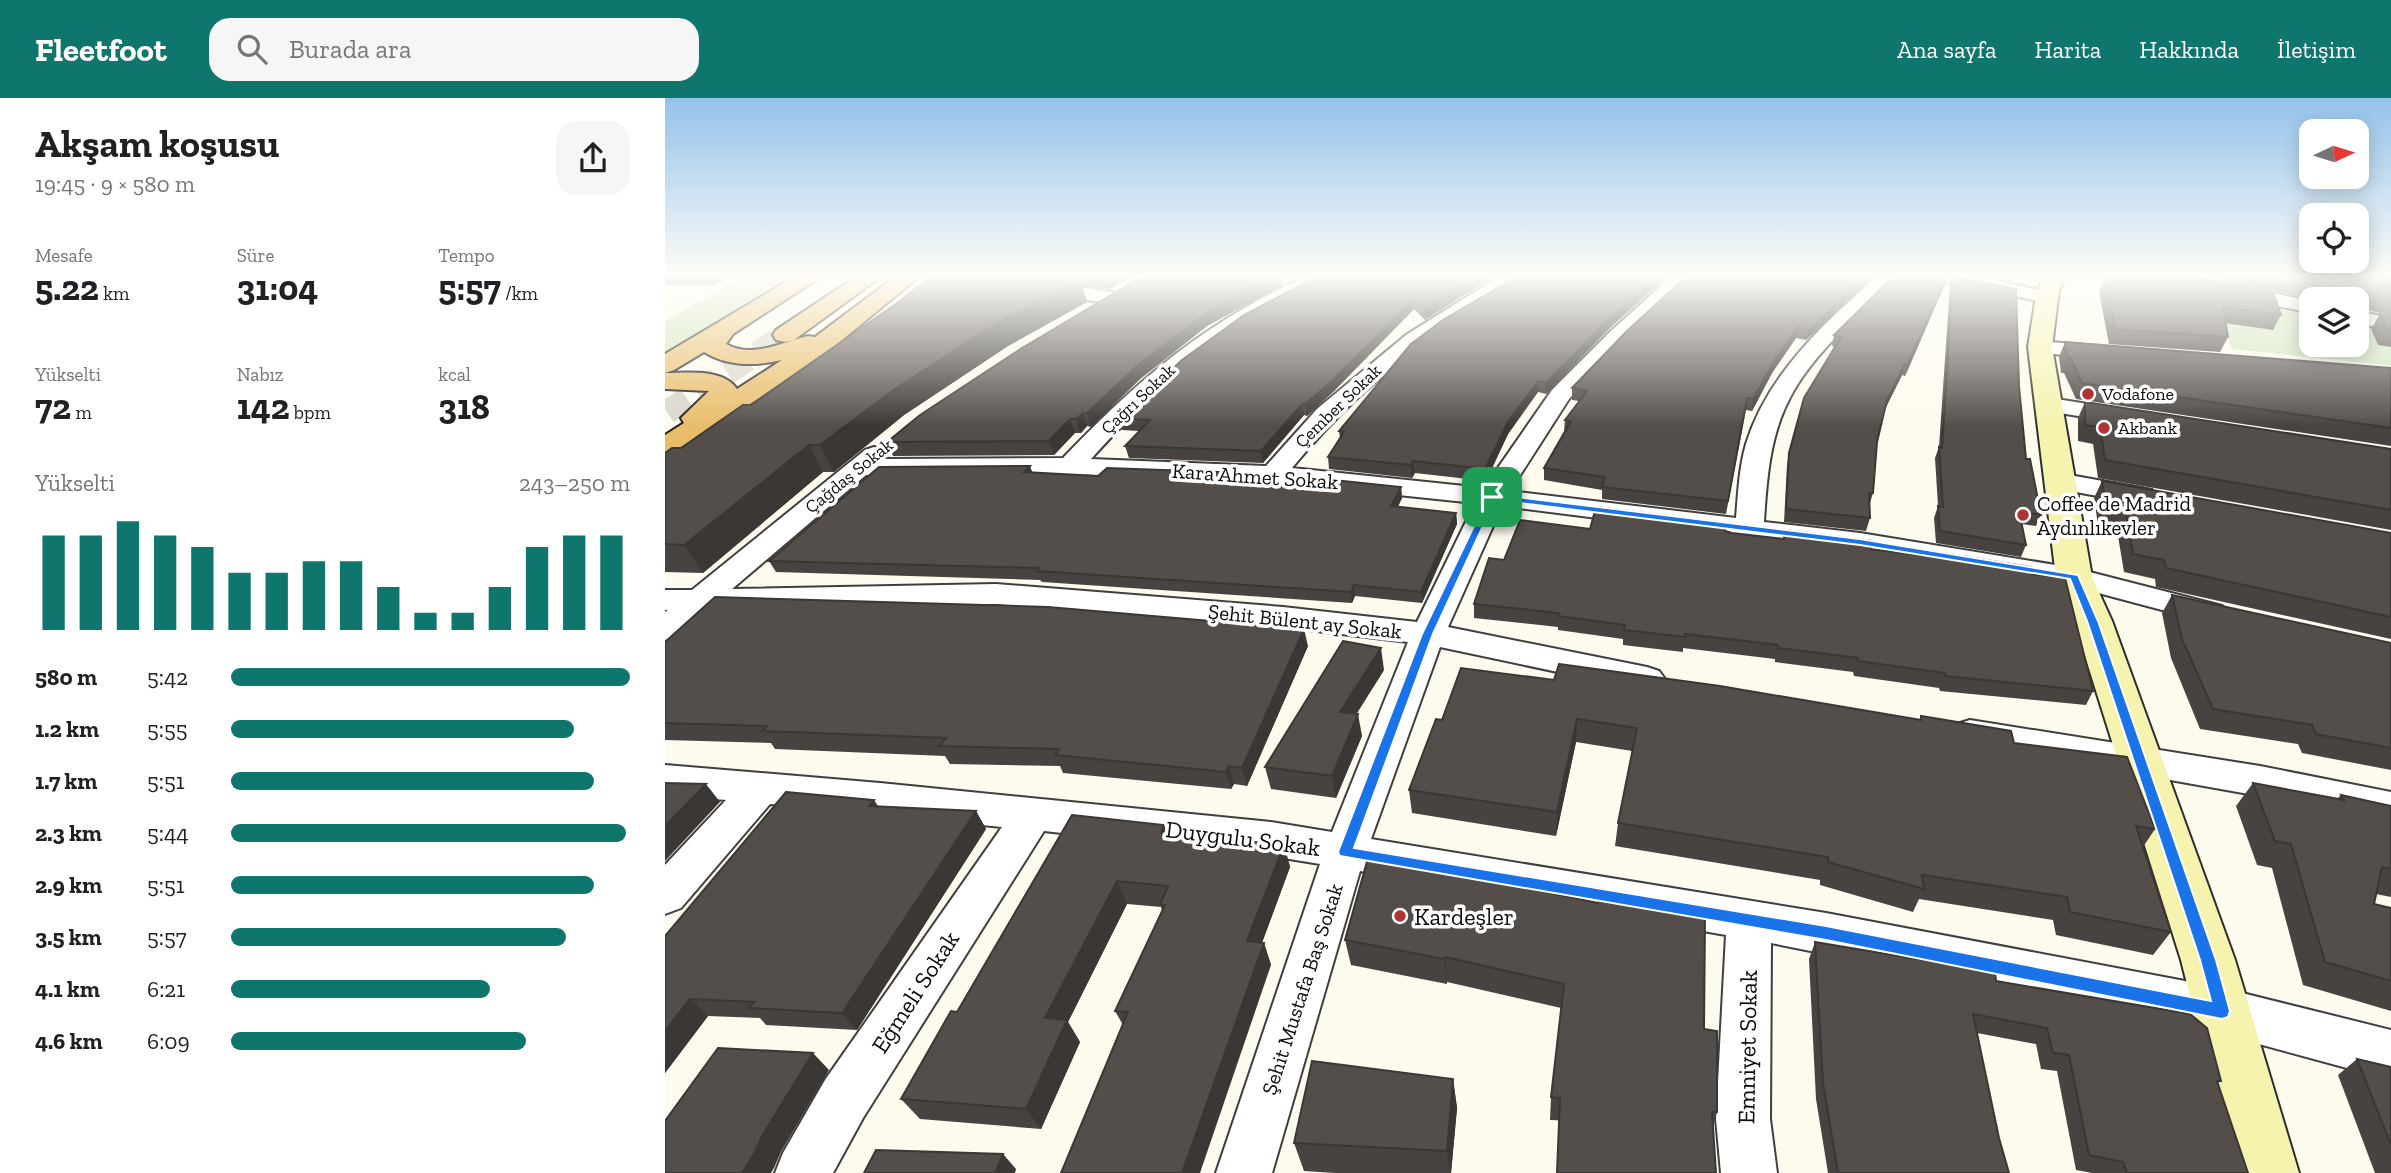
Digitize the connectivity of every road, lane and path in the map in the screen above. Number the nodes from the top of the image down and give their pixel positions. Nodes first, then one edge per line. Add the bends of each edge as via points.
1 (730, 326) edge
2 (760, 326) edge
3 (798, 326) edge
4 (836, 326) edge
5 (846, 326) edge
6 (1227, 326) edge
7 (1430, 326) edge
8 (1627, 326) edge
9 (1834, 326) edge
10 (2044, 326) edge
11 (724, 330) junction
12 (749, 333) tunnel mouth
13 (785, 335) tunnel mouth
14 (2040, 347) junction
15 (2134, 355) edge
16 (665, 365) edge
17 (665, 381) edge
18 (2050, 405) junction
19 (2155, 421) edge
20 (896, 437) edge
21 (665, 440) edge
22 (665, 448) edge
23 (1070, 466) junction
24 (859, 467) junction
25 (1273, 474) junction
26 (2058, 481) junction
27 (1492, 497) junction
28 (2165, 501) edge
29 (1749, 530) junction
30 (2074, 577) junction
31 (665, 600) edge
32 (701, 600) junction
33 (2238, 619) edge
34 (665, 629) edge
35 (1428, 634) junction
36 (1681, 685) edge
37 (1940, 728) edge
38 (2140, 761) junction
39 (665, 780) edge
40 (761, 788) junction
41 (2391, 808) edge
42 (1033, 814) junction
43 (1345, 852) junction
44 (665, 895) edge
45 (1749, 920) junction
46 (2222, 1011) junction
47 (2391, 1055) edge
48 (803, 1173) edge
49 (1244, 1173) edge
50 (1749, 1173) edge
51 (2267, 1173) edge

1 - 11 highway
2 - 12 highway
3 - 13 highway
4 - 11 highway via 801,346 771,354 729,355 713,347
5 - 22 highway
6 - 23 street, Çağrı Sokak via 1124,408
7 - 25 street, Çember Sokak via 1352,387
8 - 27 street, Şehit Mustafa Baş Sokak via 1560,396
9 - 29 street via 1814,345 1783,388 1759,444
10 - 14 main road
11 - 16 highway
14 - 15 street
14 - 18 main road
17 - 21 highway via 707,382 724,388 709,407
18 - 19 street
18 - 26 main road
20 - 24 street, Çağdaş Sokak
23 - 24 street, Kara Ahmet Sokak
23 - 25 street, Kara Ahmet Sokak
24 - 32 street, Çağdaş Sokak
25 - 27 street, Kara Ahmet Sokak
26 - 28 street
26 - 30 main road
27 - 29 street, Kara Ahmet Sokak
27 - 35 street, Şehit Mustafa Baş Sokak
29 - 30 street, Kara Ahmet Sokak via 1860,542
30 - 33 street, Kara Ahmet Sokak
30 - 38 main road
31 - 32 street, Şehit Bülent ay Sokak
32 - 34 street, Çağdaş Sokak
32 - 35 street, Şehit Bülent ay Sokak via 996,594 1283,617
35 - 36 street, Şehit Bülent ay Sokak
35 - 43 street, Şehit Mustafa Baş Sokak
37 - 38 street
38 - 41 street
38 - 46 main road
39 - 40 street, Duygulu Sokak
40 - 42 street, Duygulu Sokak
40 - 44 street
42 - 43 street, Duygulu Sokak via 1271,839
42 - 48 street, Eğmeli Sokak via 844,1099
43 - 45 street, Duygulu Sokak
43 - 49 street, Şehit Mustafa Baş Sokak
45 - 46 street, Duygulu Sokak
45 - 50 street, Emniyet Sokak via 1744,1119
46 - 47 street, Duygulu Sokak
46 - 51 main road

